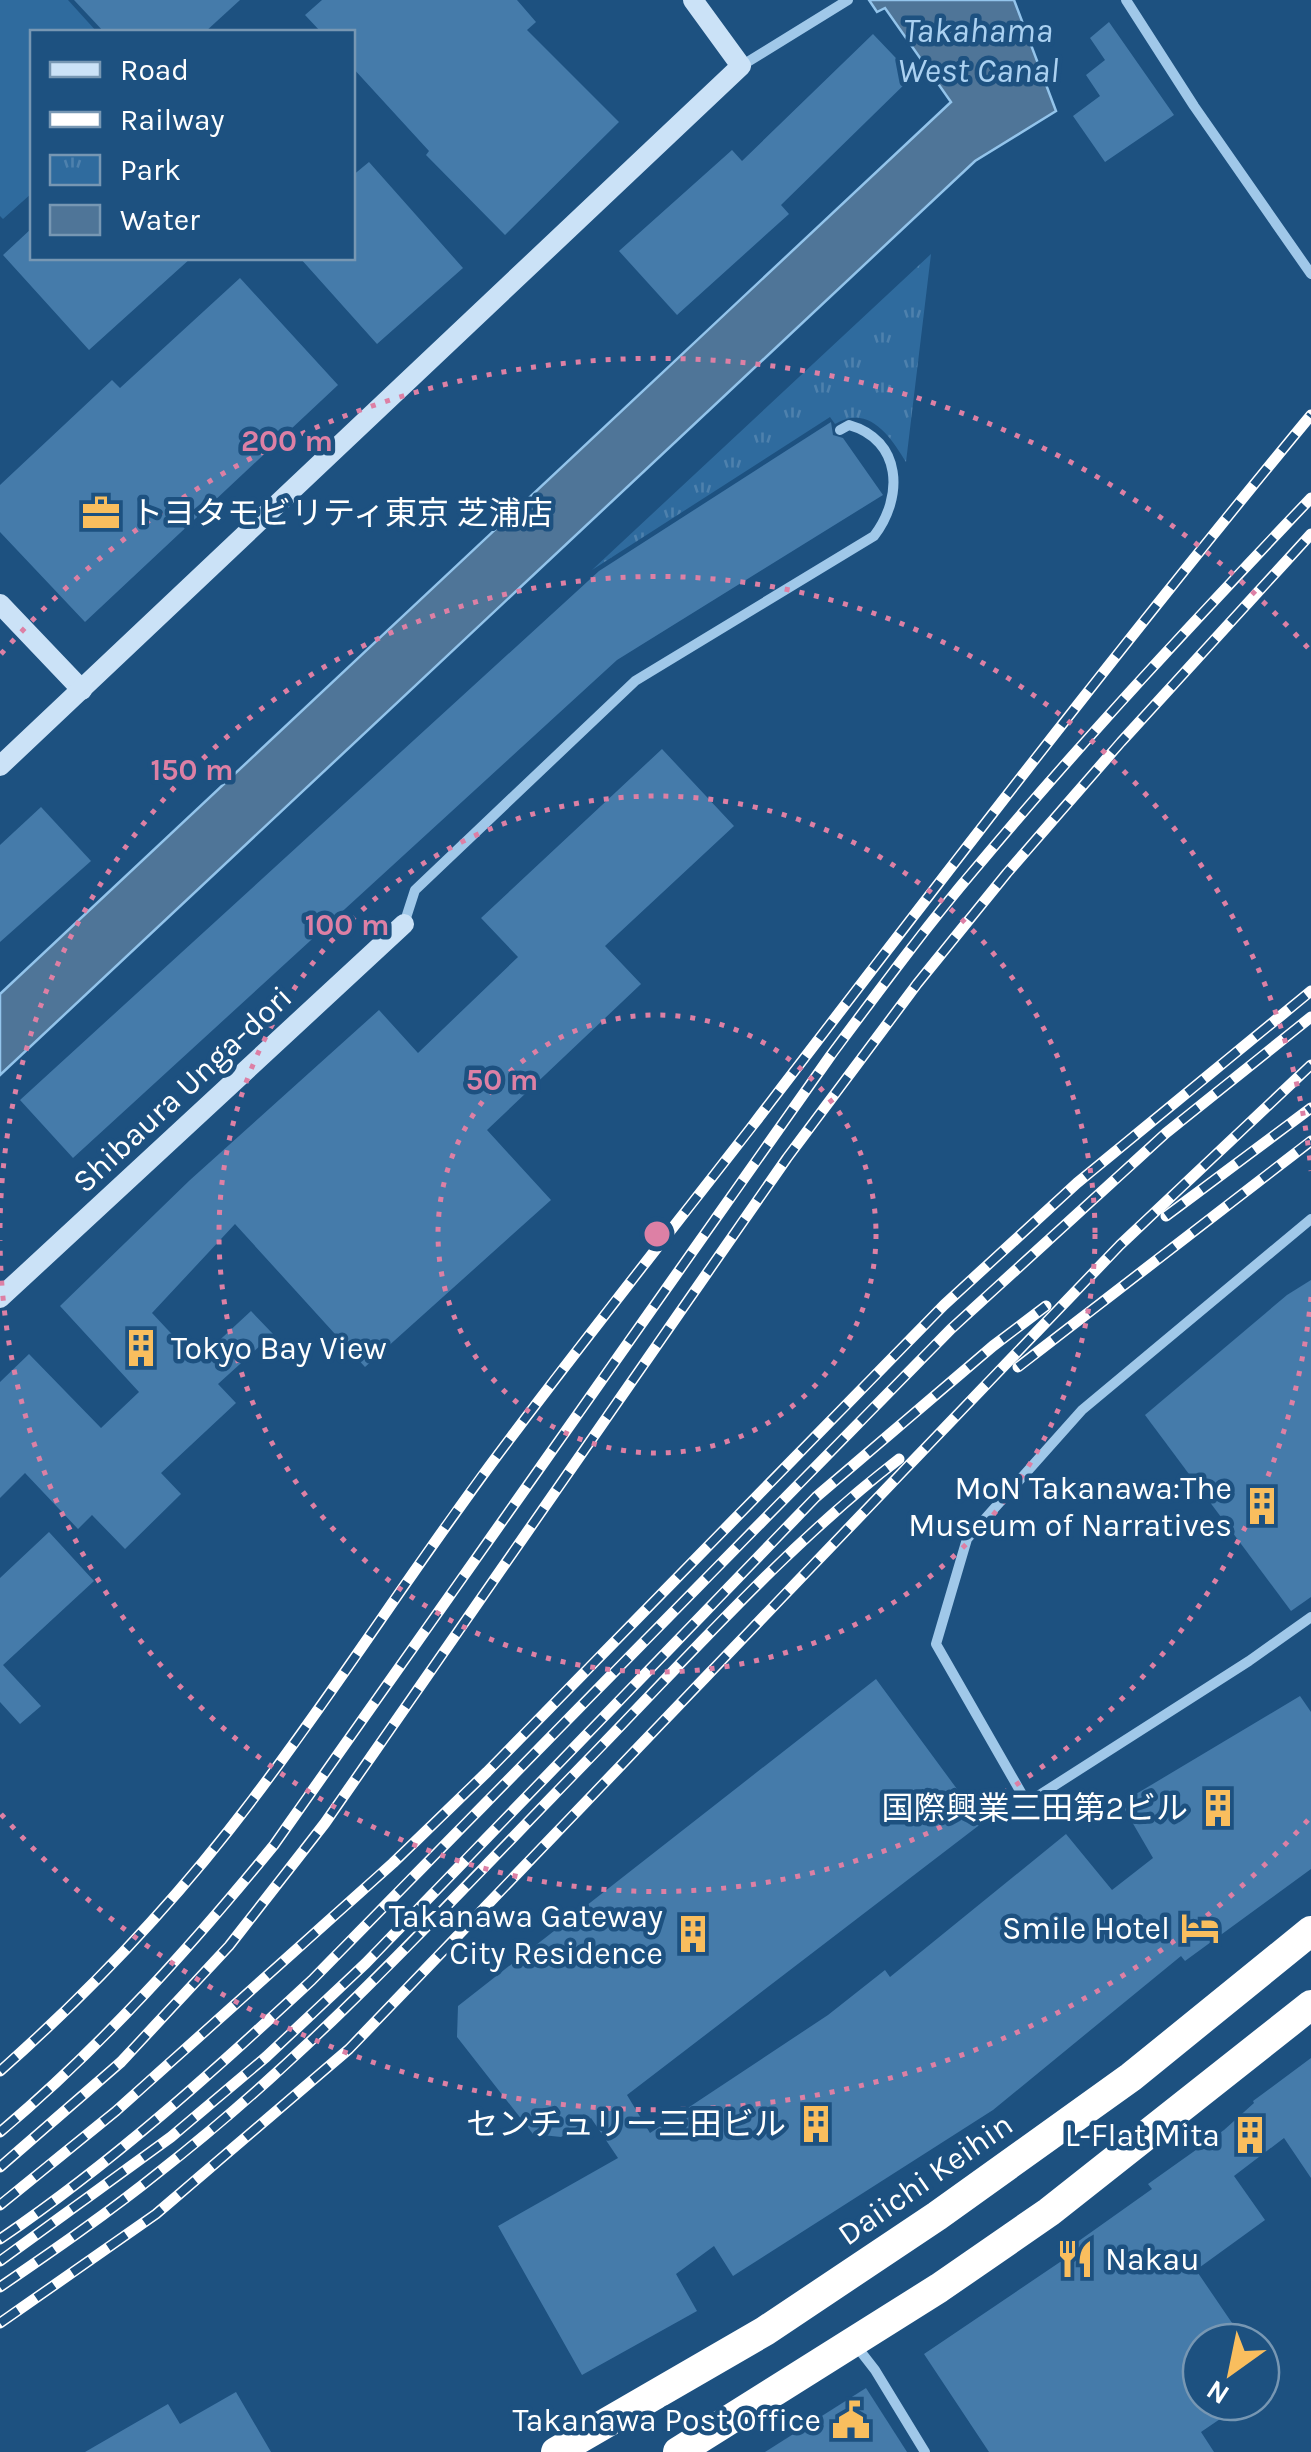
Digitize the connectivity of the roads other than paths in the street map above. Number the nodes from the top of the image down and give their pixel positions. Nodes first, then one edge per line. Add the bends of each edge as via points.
1 (693, 0) edge
2 (848, 0) edge
3 (1126, 0) edge
4 (741, 66) junction
5 (1311, 274) edge
6 (840, 430) dead end
7 (0, 604) edge
8 (82, 690) junction
9 (0, 766) edge
10 (404, 924) joint
11 (1311, 1219) edge
12 (0, 1298) edge
13 (1311, 1617) edge
14 (1311, 1931) edge
15 (1311, 2005) edge
16 (854, 2342) junction
17 (556, 2452) edge
18 (678, 2452) edge
19 (925, 2452) edge

1 - 4 street
2 - 4 street
3 - 5 street
4 - 8 street
6 - 10 street via 866,430 882,442 894,467 884,524 874,536 635,680 414,890
7 - 8 street
8 - 9 street
10 - 12 street, Shibaura Unga-dori
11 - 13 street via 1082,1410 967,1539 936,1644 1027,1803
14 - 17 highway, Daiichi Keihin via 1131,2077 937,2216 765,2330
15 - 16 highway via 1049,2212
16 - 18 highway
16 - 19 street

